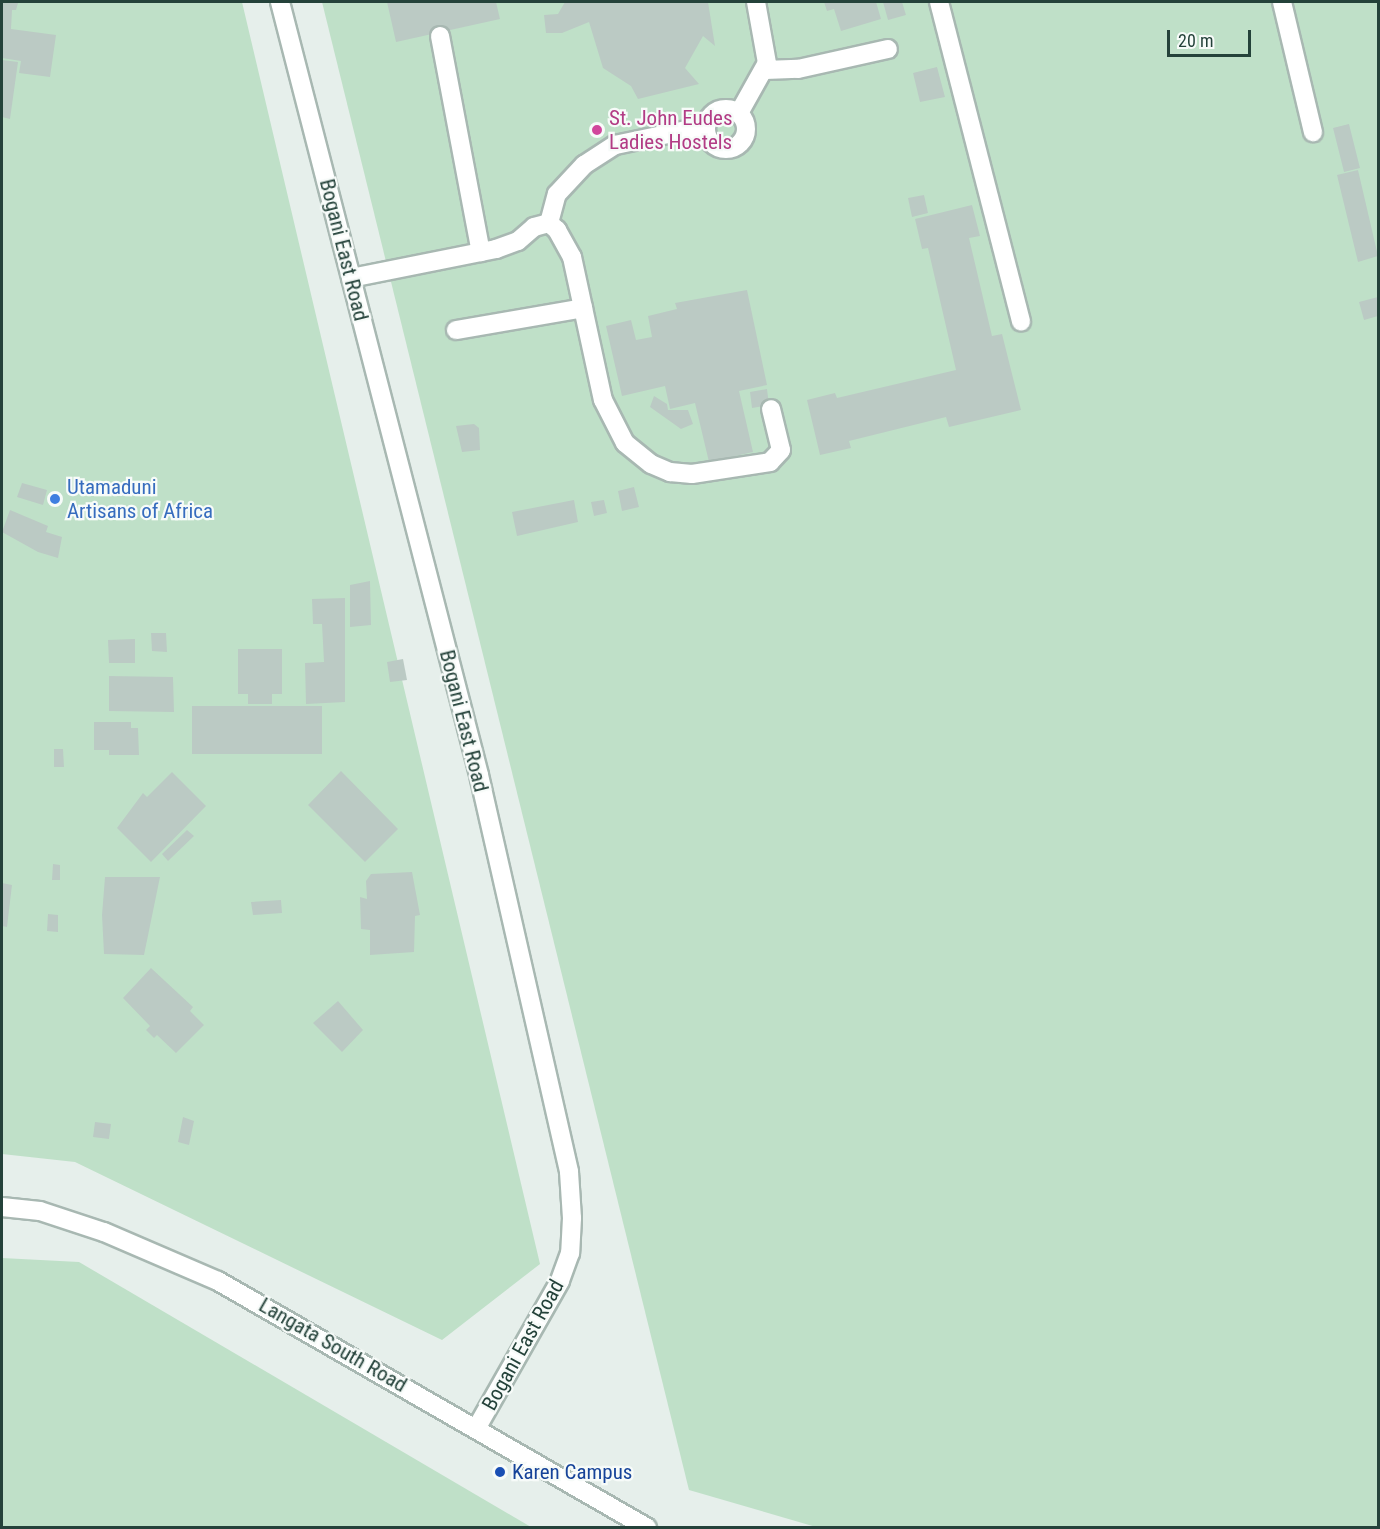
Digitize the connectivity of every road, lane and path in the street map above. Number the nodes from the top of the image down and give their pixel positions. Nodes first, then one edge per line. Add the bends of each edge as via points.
1 (280, 2) edge
2 (756, 2) edge
3 (939, 2) edge
4 (1282, 2) edge
5 (440, 36) dead end
6 (888, 49) dead end
7 (765, 70) junction
8 (739, 113) junction
9 (706, 126) junction
10 (1313, 132) dead end
11 (549, 224) junction
12 (481, 252) junction
13 (351, 278) junction
14 (583, 308) junction
15 (1021, 322) dead end
16 (456, 330) dead end
17 (771, 409) dead end
18 (2, 1207) edge
19 (477, 1427) junction
20 (646, 1527) edge

1 - 13 street, Bogani East Road
2 - 7 street via 767,52
3 - 15 street
4 - 10 street
5 - 12 street
6 - 7 street via 798,69
7 - 8 street
8 - 9 street via 726,109 713,114
8 - 9 street via 746,126 743,140 733,148 719,149 708,140
9 - 11 street via 615,146 600,155 557,194
11 - 12 street via 534,227 518,241
11 - 14 street via 557,230 572,257
12 - 13 street
13 - 19 street, Bogani East Road via 479,774 569,1172 570,1253 560,1281
14 - 16 street
14 - 17 street via 609,418 625,443 651,464 670,472 692,474 770,462 781,450
18 - 19 street, Langata South Road via 39,1211 104,1232 209,1276
19 - 20 street, Langata South Road

